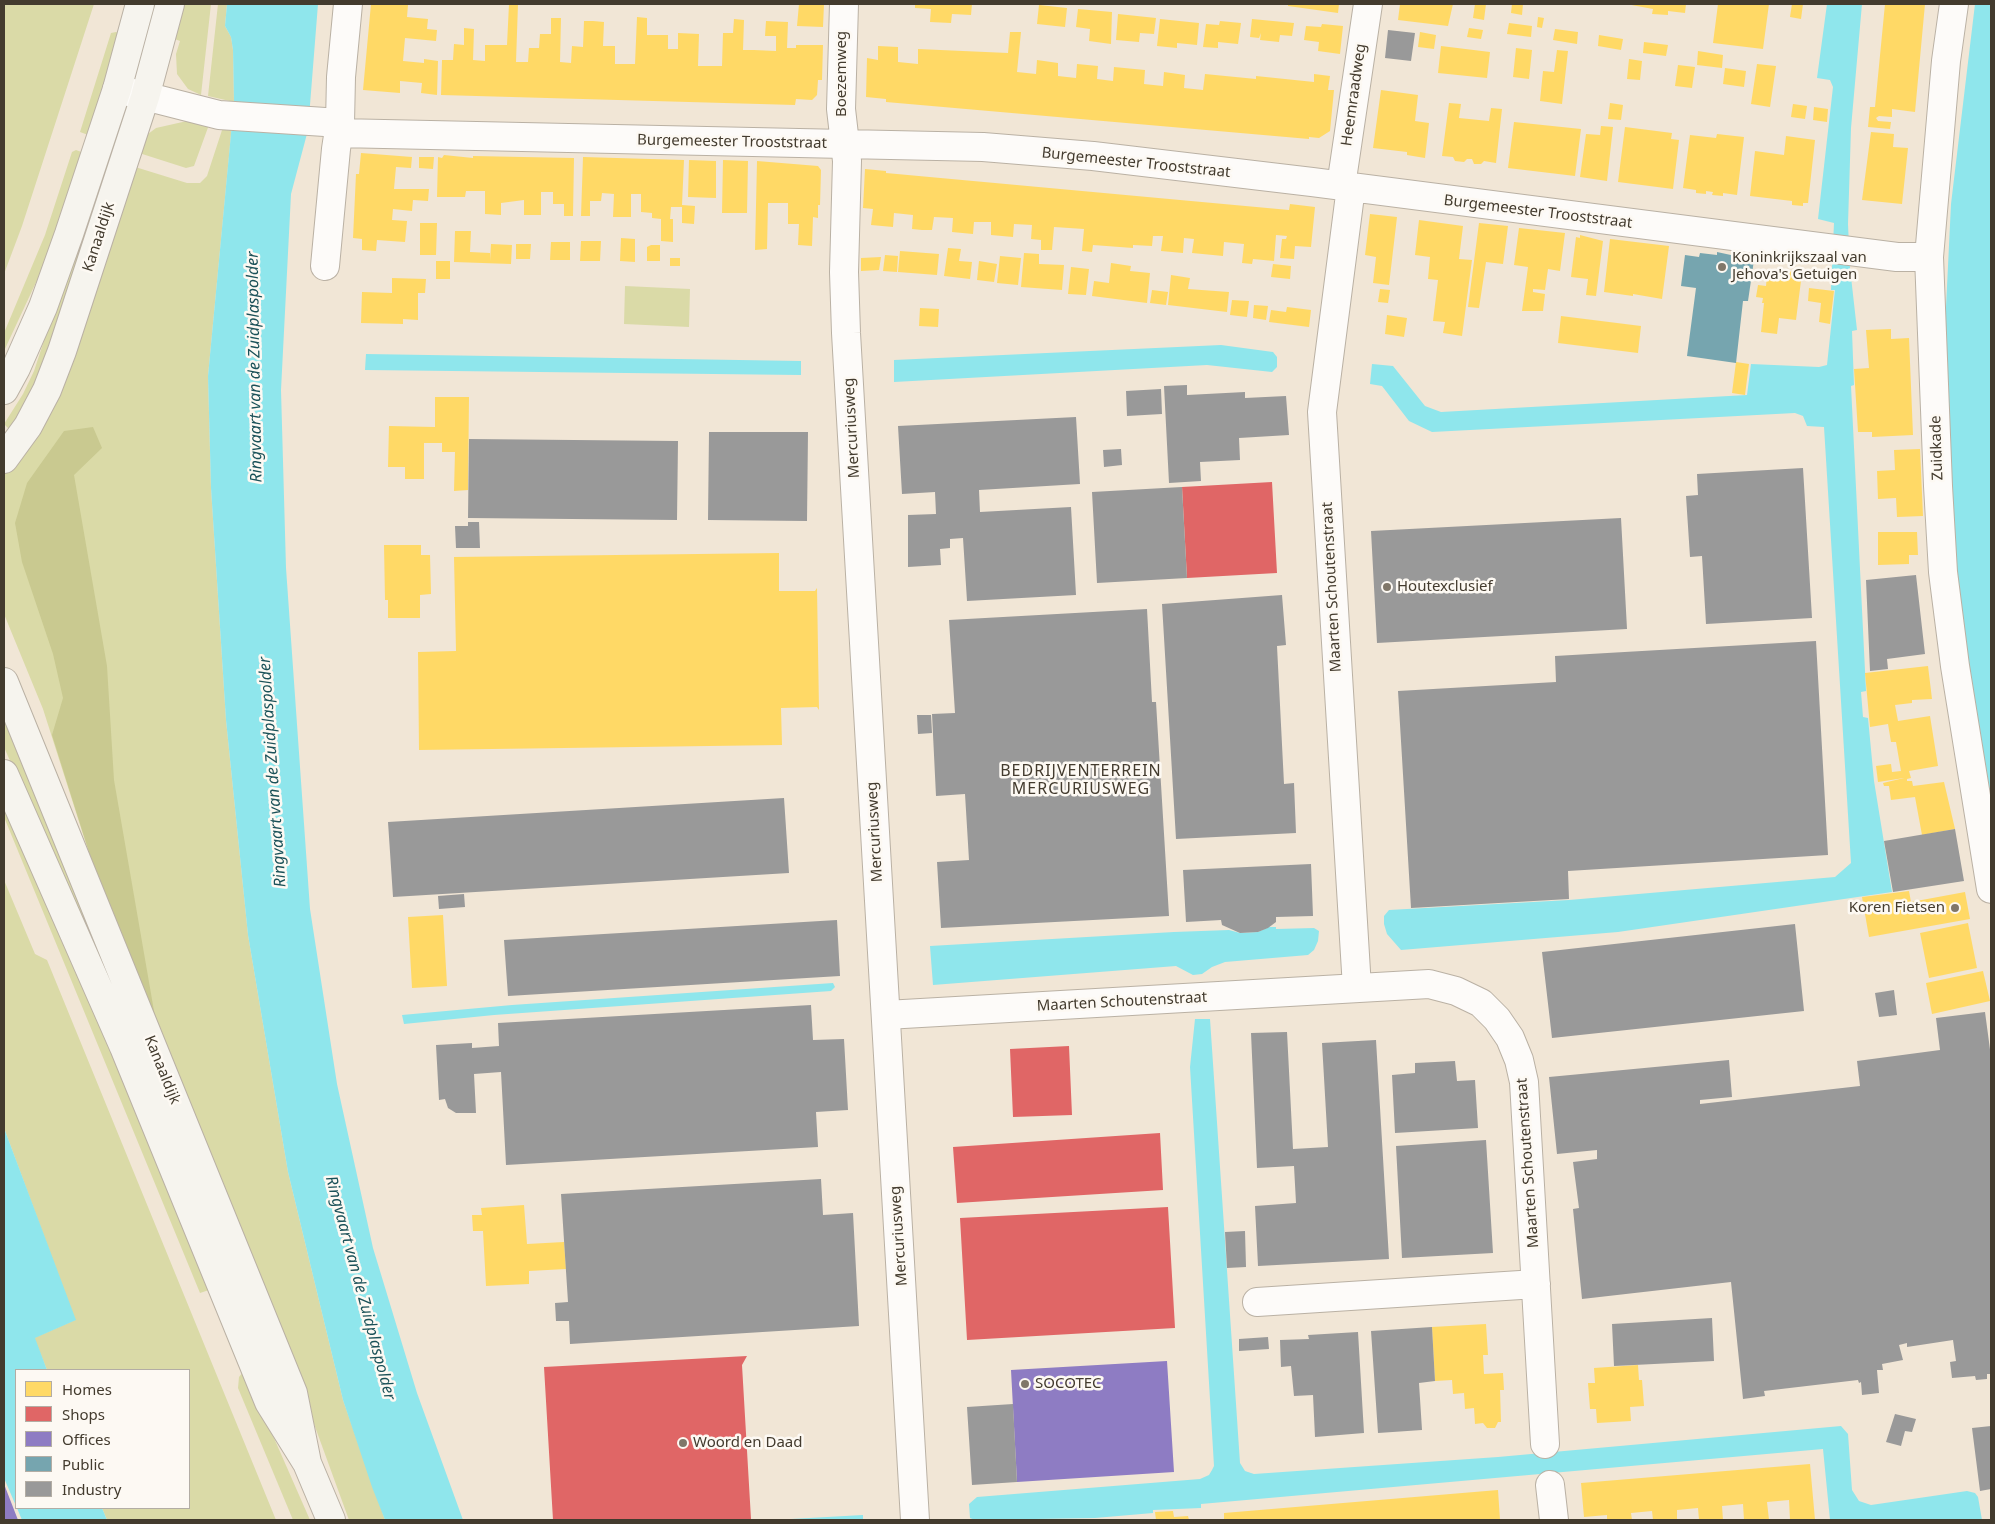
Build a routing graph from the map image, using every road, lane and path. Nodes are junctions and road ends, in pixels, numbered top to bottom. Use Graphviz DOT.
graph roads {
  1 [pos="140,4"];
  2 [pos="170,4"];
  3 [pos="348,4"];
  4 [pos="844,4"];
  5 [pos="1368,4"];
  6 [pos="1954,4"];
  7 [pos="117,89"];
  8 [pos="145,97"];
  9 [pos="339,128"];
  10 [pos="844,144"];
  11 [pos="1346,186"];
  12 [pos="1929,257"];
  13 [pos="325,266"];
  14 [pos="4,390"];
  15 [pos="4,459"];
  16 [pos="4,682"];
  17 [pos="4,774"];
  18 [pos="1991,889"];
  19 [pos="1356,988"];
  20 [pos="886,1016"];
  21 [pos="1536,1284"];
  22 [pos="1257,1302"];
  23 [pos="1545,1444"];
  24 [pos="308,1463"];
  25 [pos="1550,1485"];
  26 [pos="331,1520"];
  27 [pos="916,1520"];
  28 [pos="1554,1520"];
  1 -- 7 [label="main road, Kanaaldijk"];
  2 -- 8 [label="main road, Kanaaldijk"];
  3 -- 9 [label="street"];
  4 -- 10 [label="street, Boezemweg"];
  5 -- 11 [label="street, Heemraadweg"];
  6 -- 12 [label="street, Zuidkade"];
  7 -- 8 [label="street, Burgemeester Trooststraat"];
  7 -- 14 [label="main road, Kanaaldijk"];
  8 -- 9 [label="street, Burgemeester Trooststraat"];
  8 -- 15 [label="main road, Kanaaldijk"];
  9 -- 10 [label="street, Burgemeester Trooststraat"];
  9 -- 13 [label="street"];
  10 -- 11 [label="street, Burgemeester Trooststraat"];
  10 -- 20 [label="street, Mercuriusweg"];
  11 -- 12 [label="street, Burgemeester Trooststraat"];
  11 -- 19 [label="street, Maarten Schoutenstraat"];
  12 -- 18 [label="street, Zuidkade"];
  16 -- 24 [label="main road, Kanaaldijk"];
  17 -- 24 [label="main road, Kanaaldijk"];
  19 -- 20 [label="street, Maarten Schoutenstraat"];
  19 -- 21 [label="street, Maarten Schoutenstraat"];
  20 -- 27 [label="street, Mercuriusweg"];
  21 -- 22 [label="street"];
  21 -- 23 [label="street, Maarten Schoutenstraat"];
  24 -- 26 [label="main road, Kanaaldijk"];
  25 -- 28 [label="street"];
}
